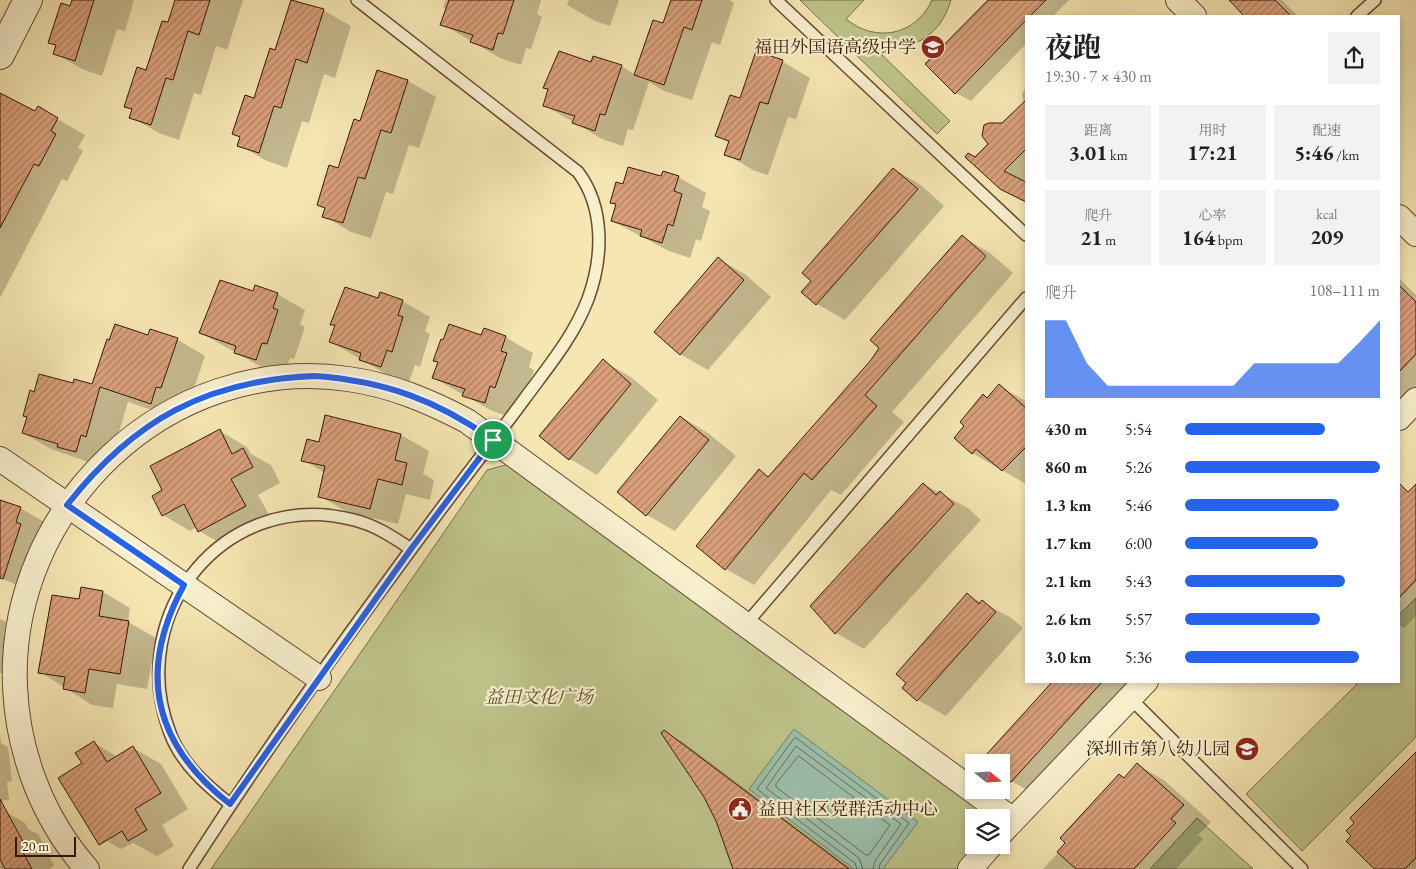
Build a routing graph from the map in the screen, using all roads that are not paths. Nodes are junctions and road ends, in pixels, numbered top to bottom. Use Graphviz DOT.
graph roads {
  1 [pos="28,0"];
  2 [pos="357,0"];
  3 [pos="776,0"];
  4 [pos="1178,0"];
  5 [pos="1375,0"];
  6 [pos="1193,15"];
  7 [pos="1358,15"];
  8 [pos="0,55"];
  9 [pos="1400,218"];
  10 [pos="1025,234"];
  11 [pos="1416,234"];
  12 [pos="1025,299"];
  13 [pos="1416,400"];
  14 [pos="1400,417"];
  15 [pos="493,440"];
  16 [pos="0,459"];
  17 [pos="67,505"];
  18 [pos="411,549"];
  19 [pos="184,585"];
  20 [pos="746,624"];
  21 [pos="320,678"];
  22 [pos="1138,690"];
  23 [pos="230,804"];
  24 [pos="984,809"];
  25 [pos="1010,824"];
  26 [pos="983,854"];
  27 [pos="87,869"];
  28 [pos="189,869"];
  29 [pos="970,869"];
  30 [pos="1302,869"];
  1 -- 8 [label="street"];
  2 -- 15 [label="lane"];
  3 -- 10 [label="lane"];
  4 -- 6 [label="street"];
  5 -- 7 [label="lane"];
  9 -- 11 [label="street"];
  12 -- 20 [label="lane"];
  13 -- 14 [label="street"];
  15 -- 17 [label="street"];
  15 -- 18 [label="lane"];
  15 -- 20 [label="street"];
  16 -- 17 [label="street"];
  17 -- 19 [label="street"];
  17 -- 27 [label="street"];
  18 -- 19 [label="lane"];
  18 -- 21 [label="lane"];
  19 -- 21 [label="street"];
  19 -- 23 [label="lane"];
  20 -- 24 [label="street"];
  21 -- 23 [label="lane"];
  22 -- 25 [label="street"];
  22 -- 30 [label="lane"];
  23 -- 28 [label="lane"];
  26 -- 29 [label="street"];
}
